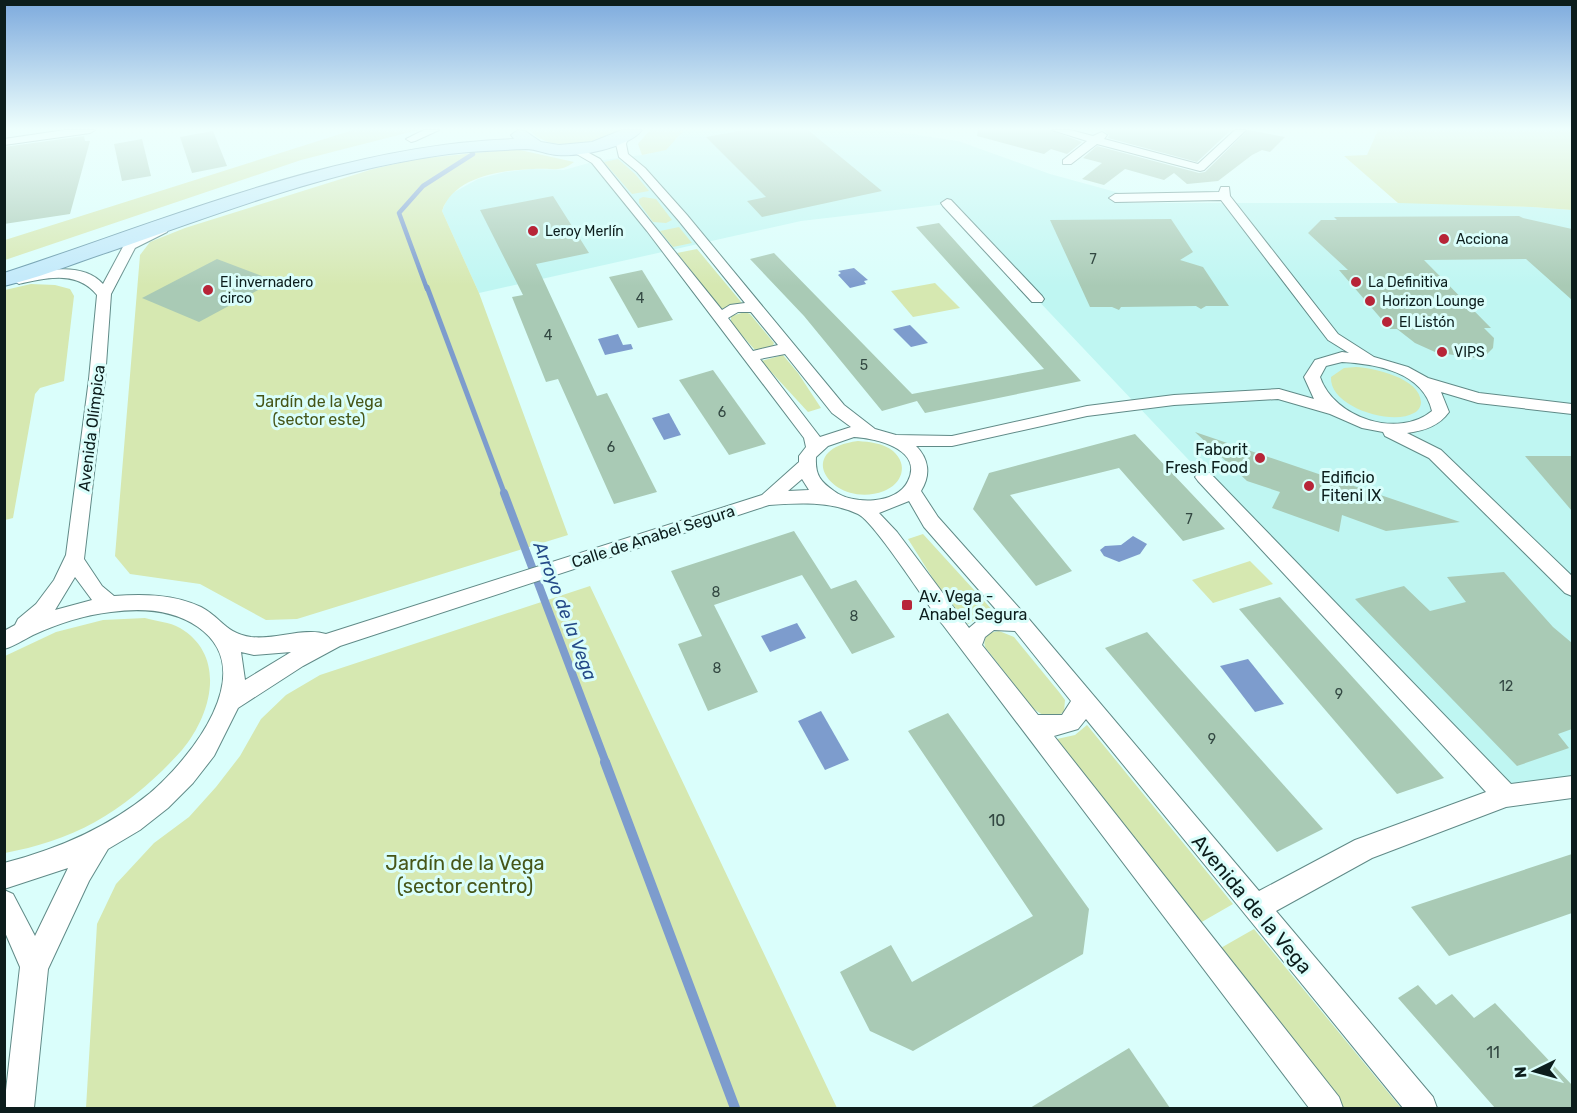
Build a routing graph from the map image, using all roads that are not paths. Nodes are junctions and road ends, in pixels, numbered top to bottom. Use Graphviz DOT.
graph roads {
  1 [pos="262,182"];
  2 [pos="299,182"];
  3 [pos="613,182"];
  4 [pos="650,182"];
  5 [pos="662,194"];
  6 [pos="1115,198"];
  7 [pos="628,200"];
  8 [pos="947,203"];
  9 [pos="195,216"];
  10 [pos="675,223"];
  11 [pos="651,228"];
  12 [pos="4,269"];
  13 [pos="4,281"];
  14 [pos="104,294"];
  15 [pos="1037,299"];
  16 [pos="757,307"];
  17 [pos="718,318"];
  18 [pos="1333,338"];
  19 [pos="788,346"];
  20 [pos="748,356"];
  21 [pos="1327,360"];
  22 [pos="1374,360"];
  23 [pos="1312,377"];
  24 [pos="1421,381"];
  25 [pos="1279,394"];
  26 [pos="1478,398"];
  27 [pos="1572,409"];
  28 [pos="1336,410"];
  29 [pos="1436,417"];
  30 [pos="1377,426"];
  31 [pos="869,432"];
  32 [pos="896,440"];
  33 [pos="952,441"];
  34 [pos="815,448"];
  35 [pos="1436,454"];
  36 [pos="806,465"];
  37 [pos="918,466"];
  38 [pos="1204,477"];
  39 [pos="912,490"];
  40 [pos="827,498"];
  41 [pos="768,499"];
  42 [pos="862,507"];
  43 [pos="75,561"];
  44 [pos="1572,588"];
  45 [pos="110,604"];
  46 [pos="1021,624"];
  47 [pos="7,639"];
  48 [pos="226,640"];
  49 [pos="333,640"];
  50 [pos="971,647"];
  51 [pos="1083,700"];
  52 [pos="230,701"];
  53 [pos="1031,724"];
  54 [pos="1572,787"];
  55 [pos="1506,796"];
  56 [pos="100,840"];
  57 [pos="4,876"];
  58 [pos="4,903"];
  59 [pos="1255,908"];
  60 [pos="34,967"];
  61 [pos="19,1108"];
  62 [pos="1328,1108"];
  63 [pos="1422,1108"];
  1 -- 12 [label="main road"];
  2 -- 9 [label="main road"];
  3 -- 7 [label="street"];
  4 -- 5 [label="street"];
  5 -- 7 [label="street"];
  5 -- 10 [label="street"];
  6 -- 18 [label="street"];
  7 -- 11 [label="street"];
  8 -- 15 [label="street"];
  9 -- 13 [label="main road"];
  9 -- 14 [label="street, Avenida Olímpica"];
  10 -- 11 [label="street"];
  10 -- 16 [label="street"];
  11 -- 17 [label="street"];
  13 -- 14 [label="street"];
  14 -- 43 [label="street, Avenida Olímpica"];
  16 -- 17 [label="street"];
  16 -- 19 [label="street"];
  17 -- 20 [label="street"];
  18 -- 21 [label="street"];
  18 -- 22 [label="street"];
  19 -- 20 [label="street"];
  19 -- 31 [label="street"];
  20 -- 34 [label="street"];
  21 -- 22 [label="street"];
  21 -- 23 [label="street"];
  22 -- 24 [label="street"];
  23 -- 25 [label="street"];
  23 -- 28 [label="street"];
  24 -- 26 [label="street"];
  24 -- 29 [label="street"];
  25 -- 28 [label="street"];
  25 -- 33 [label="street"];
  26 -- 27 [label="street"];
  26 -- 29 [label="street"];
  28 -- 30 [label="street"];
  29 -- 30 [label="street"];
  29 -- 35 [label="street"];
  30 -- 35 [label="street"];
  31 -- 32 [label="street"];
  31 -- 34 [label="street"];
  32 -- 33 [label="street"];
  32 -- 37 [label="street"];
  33 -- 37 [label="street"];
  34 -- 36 [label="street"];
  35 -- 44 [label="street"];
  36 -- 40 [label="street"];
  36 -- 41 [label="street, Calle de Anabel Segura"];
  37 -- 39 [label="street"];
  38 -- 55 [label="street"];
  39 -- 42 [label="street"];
  39 -- 46 [label="street, Avenida de la Vega"];
  40 -- 41 [label="street, Calle de Anabel Segura"];
  40 -- 42 [label="street"];
  41 -- 49 [label="street, Calle de Anabel Segura"];
  42 -- 50 [label="street"];
  43 -- 45 [label="street"];
  43 -- 47 [label="street, Avenida Olímpica"];
  45 -- 47 [label="street"];
  45 -- 48 [label="street"];
  46 -- 50 [label="street"];
  46 -- 51 [label="street, Avenida de la Vega"];
  48 -- 49 [label="street, Calle de Anabel Segura"];
  48 -- 52 [label="street"];
  49 -- 52 [label="street, Calle de Anabel Segura"];
  50 -- 53 [label="street"];
  51 -- 53 [label="street"];
  51 -- 59 [label="street, Avenida de la Vega"];
  52 -- 56 [label="street"];
  53 -- 62 [label="street"];
  54 -- 55 [label="street"];
  55 -- 59 [label="street"];
  56 -- 57 [label="street"];
  56 -- 60 [label="street"];
  58 -- 60 [label="street"];
  59 -- 63 [label="street, Avenida de la Vega"];
  60 -- 61 [label="street"];
}
